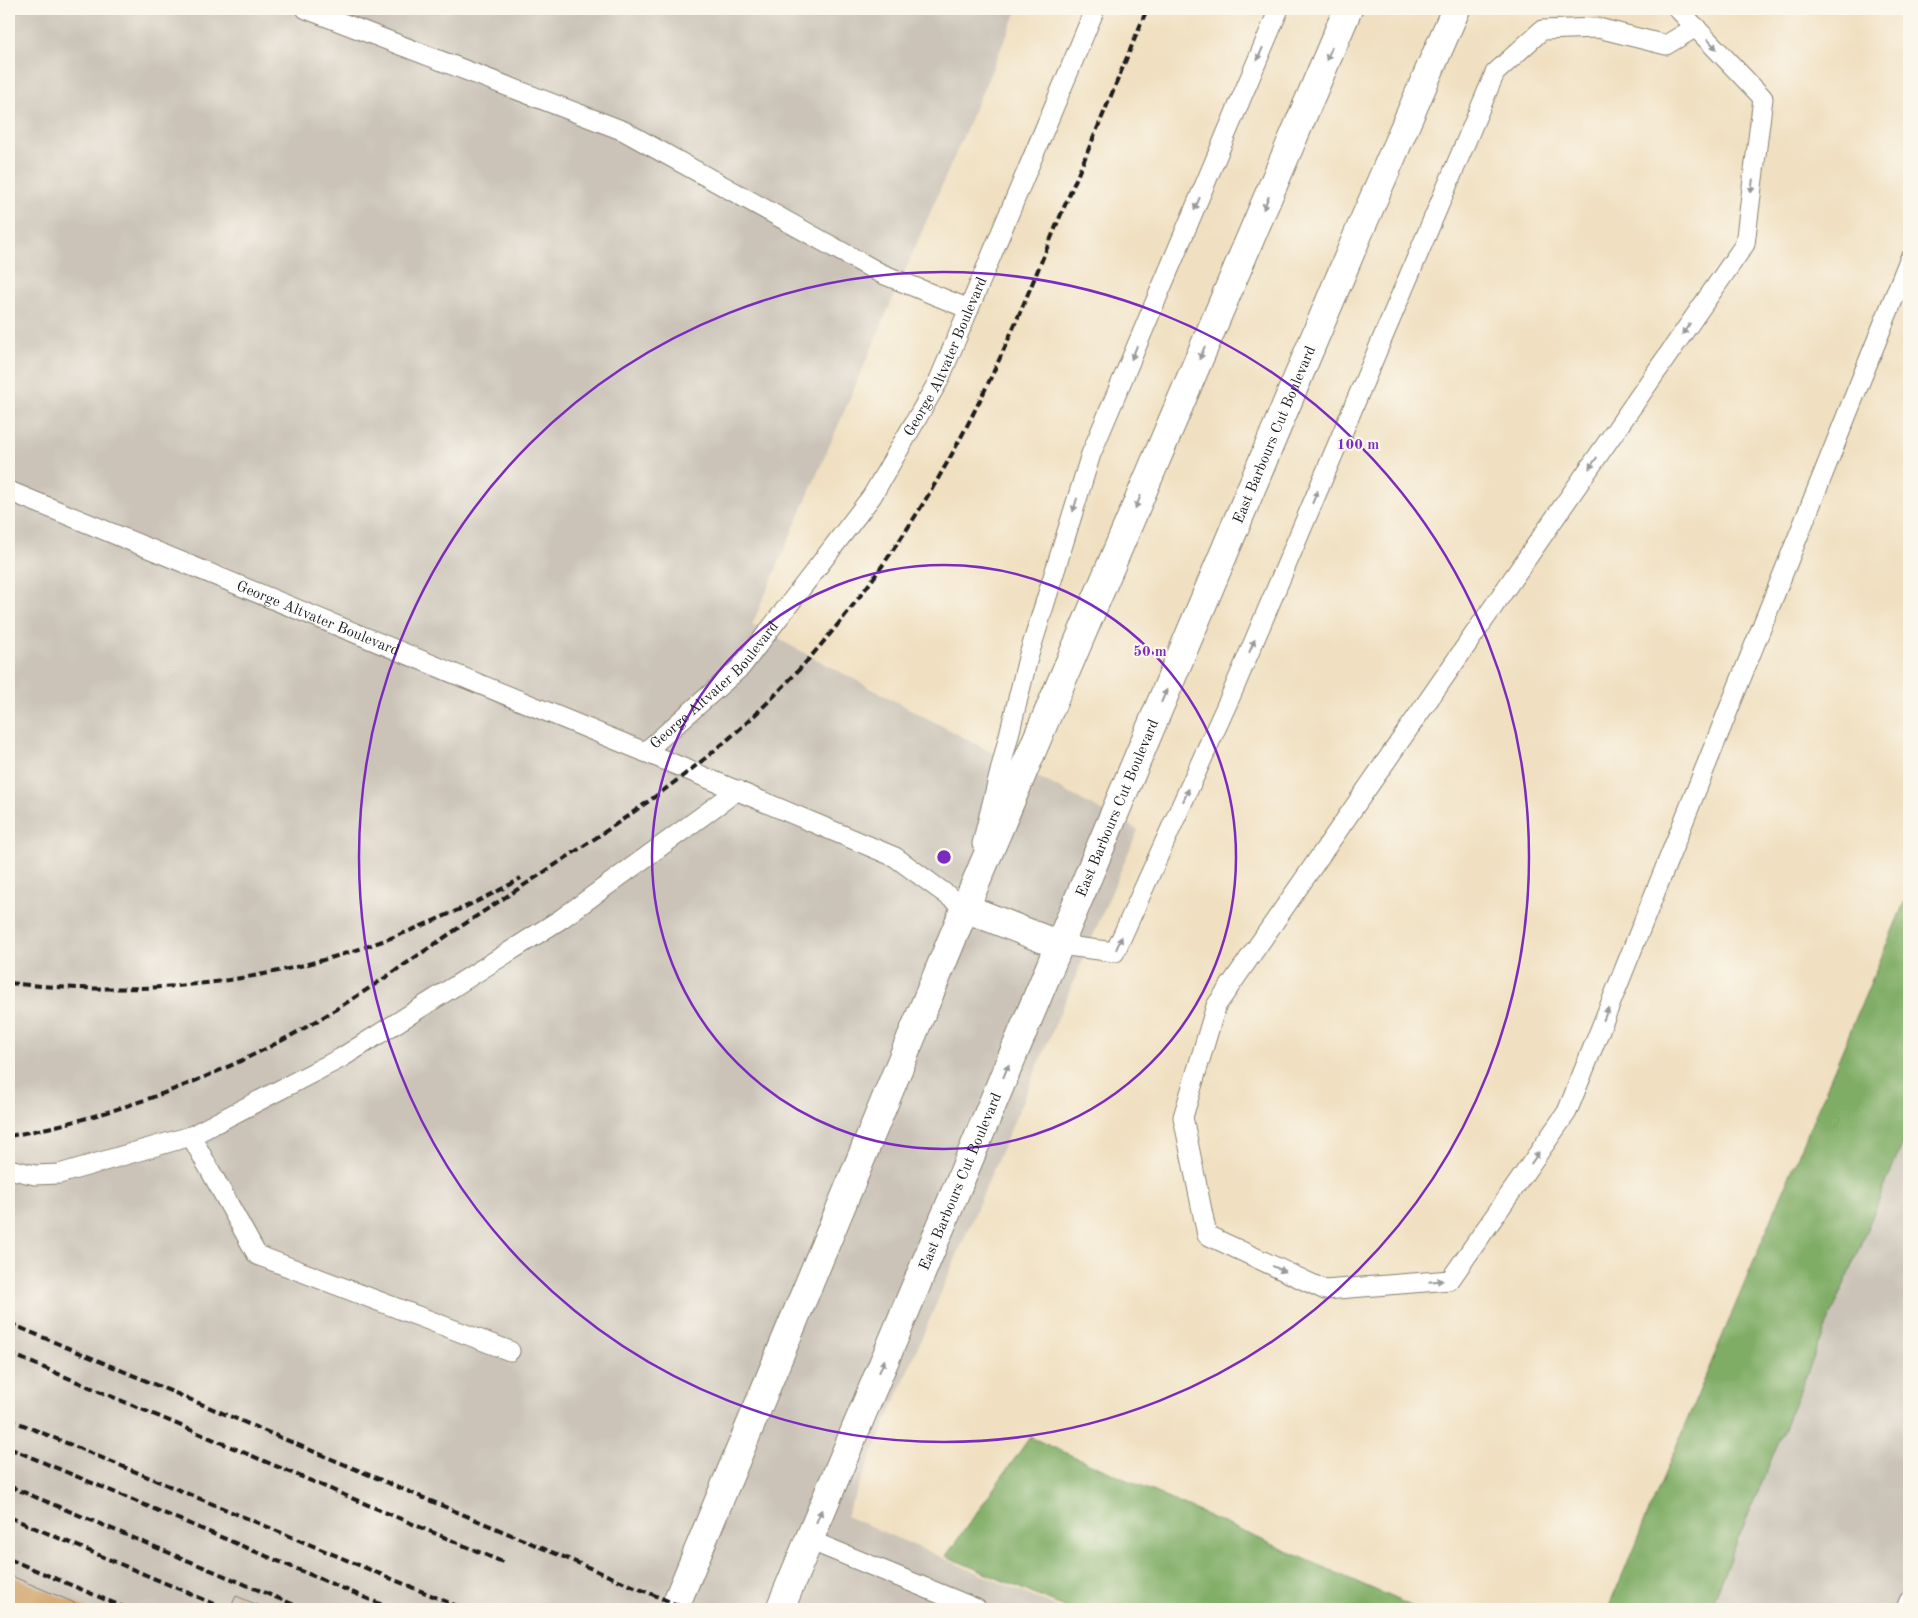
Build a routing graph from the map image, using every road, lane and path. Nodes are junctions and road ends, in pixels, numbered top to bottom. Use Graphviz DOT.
graph roads {
  1 [pos="306,9"];
  2 [pos="1278,9"];
  3 [pos="1348,9"];
  4 [pos="1456,9"];
  5 [pos="1678,9"];
  6 [pos="1092,10"];
  7 [pos="1696,27"];
  8 [pos="1909,260"];
  9 [pos="969,308"];
  10 [pos="9,490"];
  11 [pos="645,752"];
  12 [pos="738,790"];
  13 [pos="965,908"];
  14 [pos="1059,945"];
  15 [pos="191,1136"];
  16 [pos="9,1169"];
  17 [pos="510,1351"];
  18 [pos="809,1540"];
  19 [pos="1909,1601"];
  20 [pos="674,1609"];
  21 [pos="780,1609"];
  22 [pos="976,1609"];
  23 [pos="1906,1609"];
  1 -- 9 [label="lane"];
  2 -- 13 [label="lane, one-way"];
  3 -- 13 [label="street, one-way"];
  14 -- 4 [label="street, East Barbours Cut Boulevard, one-way"];
  5 -- 7 [label="lane"];
  6 -- 9 [label="lane, George Altvater Boulevard"];
  7 -- 8 [label="lane, one-way"];
  14 -- 7 [label="lane, one-way"];
  9 -- 11 [label="lane, George Altvater Boulevard"];
  10 -- 11 [label="lane, George Altvater Boulevard"];
  11 -- 12 [label="lane"];
  12 -- 13 [label="lane"];
  12 -- 15 [label="lane"];
  13 -- 14 [label="street"];
  13 -- 20 [label="street"];
  18 -- 14 [label="street, East Barbours Cut Boulevard, one-way"];
  15 -- 16 [label="lane"];
  15 -- 17 [label="lane"];
  18 -- 21 [label="street, East Barbours Cut Boulevard"];
  18 -- 22 [label="lane"];
  19 -- 23 [label="lane"];
}
